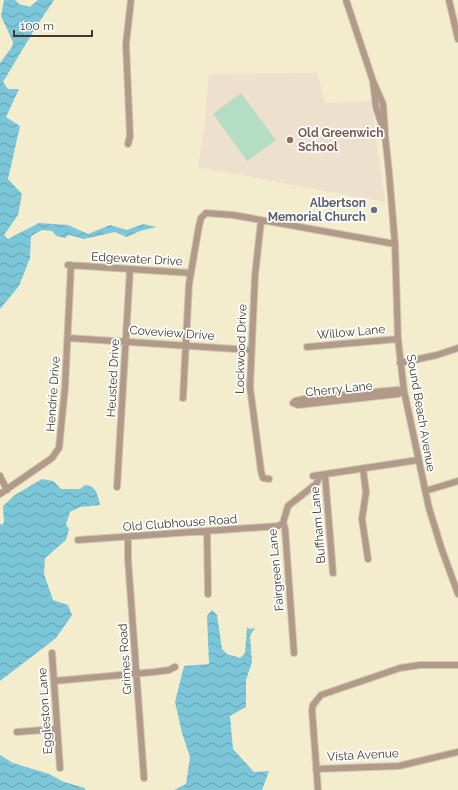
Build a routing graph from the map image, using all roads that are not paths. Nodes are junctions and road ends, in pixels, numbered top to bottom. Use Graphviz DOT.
graph roads {
  1 [pos="131,0"];
  2 [pos="346,0"];
  3 [pos="449,0"];
  4 [pos="458,39"];
  5 [pos="378,101"];
  6 [pos="384,108"];
  7 [pos="378,112"];
  8 [pos="385,135"];
  9 [pos="128,144"];
  10 [pos="261,221"];
  11 [pos="395,244"];
  12 [pos="69,265"];
  13 [pos="130,269"];
  14 [pos="190,273"];
  15 [pos="68,338"];
  16 [pos="398,339"];
  17 [pos="126,341"];
  18 [pos="185,344"];
  19 [pos="307,347"];
  20 [pos="458,348"];
  21 [pos="251,350"];
  22 [pos="400,363"];
  23 [pos="404,391"];
  24 [pos="182,398"];
  25 [pos="418,460"];
  26 [pos="363,469"];
  27 [pos="0,476"];
  28 [pos="313,476"];
  29 [pos="322,476"];
  30 [pos="266,478"];
  31 [pos="458,481"];
  32 [pos="117,488"];
  33 [pos="7,490"];
  34 [pos="425,491"];
  35 [pos="0,494"];
  36 [pos="283,523"];
  37 [pos="207,532"];
  38 [pos="128,538"];
  39 [pos="78,540"];
  40 [pos="368,559"];
  41 [pos="333,573"];
  42 [pos="208,594"];
  43 [pos="458,594"];
  44 [pos="52,653"];
  45 [pos="294,653"];
  46 [pos="458,665"];
  47 [pos="175,667"];
  48 [pos="137,674"];
  49 [pos="54,682"];
  50 [pos="57,729"];
  51 [pos="17,732"];
  52 [pos="458,752"];
  53 [pos="60,768"];
  54 [pos="316,769"];
  55 [pos="144,778"];
  56 [pos="318,790"];
  1 -- 9 [label="street"];
  2 -- 5 [label="street, Sound Beach Avenue"];
  3 -- 4 [label="street"];
  5 -- 6 [label="street, Sound Beach Avenue"];
  5 -- 7 [label="street, Sound Beach Avenue"];
  6 -- 7 [label="street"];
  6 -- 8 [label="street, Sound Beach Avenue"];
  7 -- 8 [label="street, Sound Beach Avenue"];
  8 -- 11 [label="street, Sound Beach Avenue"];
  10 -- 11 [label="street, Edgewater Drive"];
  10 -- 14 [label="street, Edgewater Drive"];
  10 -- 21 [label="street, Lockwood Drive"];
  11 -- 16 [label="street, Sound Beach Avenue"];
  12 -- 13 [label="street, Edgewater Drive"];
  12 -- 15 [label="street, Hendrie Drive"];
  13 -- 14 [label="street, Edgewater Drive"];
  13 -- 17 [label="street, Heusted Drive"];
  14 -- 18 [label="street"];
  15 -- 17 [label="street, Coveview Drive"];
  15 -- 33 [label="street, Hendrie Drive"];
  16 -- 19 [label="street, Willow Lane"];
  16 -- 22 [label="street, Sound Beach Avenue"];
  17 -- 18 [label="street, Coveview Drive"];
  17 -- 32 [label="street, Heusted Drive"];
  18 -- 21 [label="street, Coveview Drive"];
  18 -- 24 [label="street"];
  20 -- 22 [label="street"];
  21 -- 30 [label="street, Lockwood Drive"];
  22 -- 23 [label="street, Sound Beach Avenue"];
  23 -- 23 [label="street, Cherry Lane"];
  23 -- 25 [label="street, Sound Beach Avenue"];
  25 -- 26 [label="street"];
  25 -- 34 [label="street, Sound Beach Avenue"];
  26 -- 29 [label="street"];
  26 -- 40 [label="street"];
  27 -- 33 [label="street"];
  28 -- 29 [label="street"];
  29 -- 36 [label="street, Fairgreen Lane"];
  29 -- 41 [label="street, Buffham Lane"];
  31 -- 34 [label="street"];
  33 -- 35 [label="street, Hendrie Drive"];
  34 -- 43 [label="street, Sound Beach Avenue"];
  36 -- 37 [label="street, Old Clubhouse Road"];
  36 -- 45 [label="street, Fairgreen Lane"];
  37 -- 38 [label="street, Old Clubhouse Road"];
  37 -- 42 [label="street"];
  38 -- 39 [label="street, Old Clubhouse Road"];
  38 -- 48 [label="street, Grimes Road"];
  44 -- 49 [label="street, Eggleston Lane"];
  46 -- 54 [label="street"];
  47 -- 48 [label="street"];
  48 -- 49 [label="street"];
  48 -- 55 [label="street, Grimes Road"];
  49 -- 50 [label="street, Eggleston Lane"];
  50 -- 51 [label="street"];
  50 -- 53 [label="street, Eggleston Lane"];
  52 -- 54 [label="street, Vista Avenue"];
  54 -- 56 [label="street"];
}
